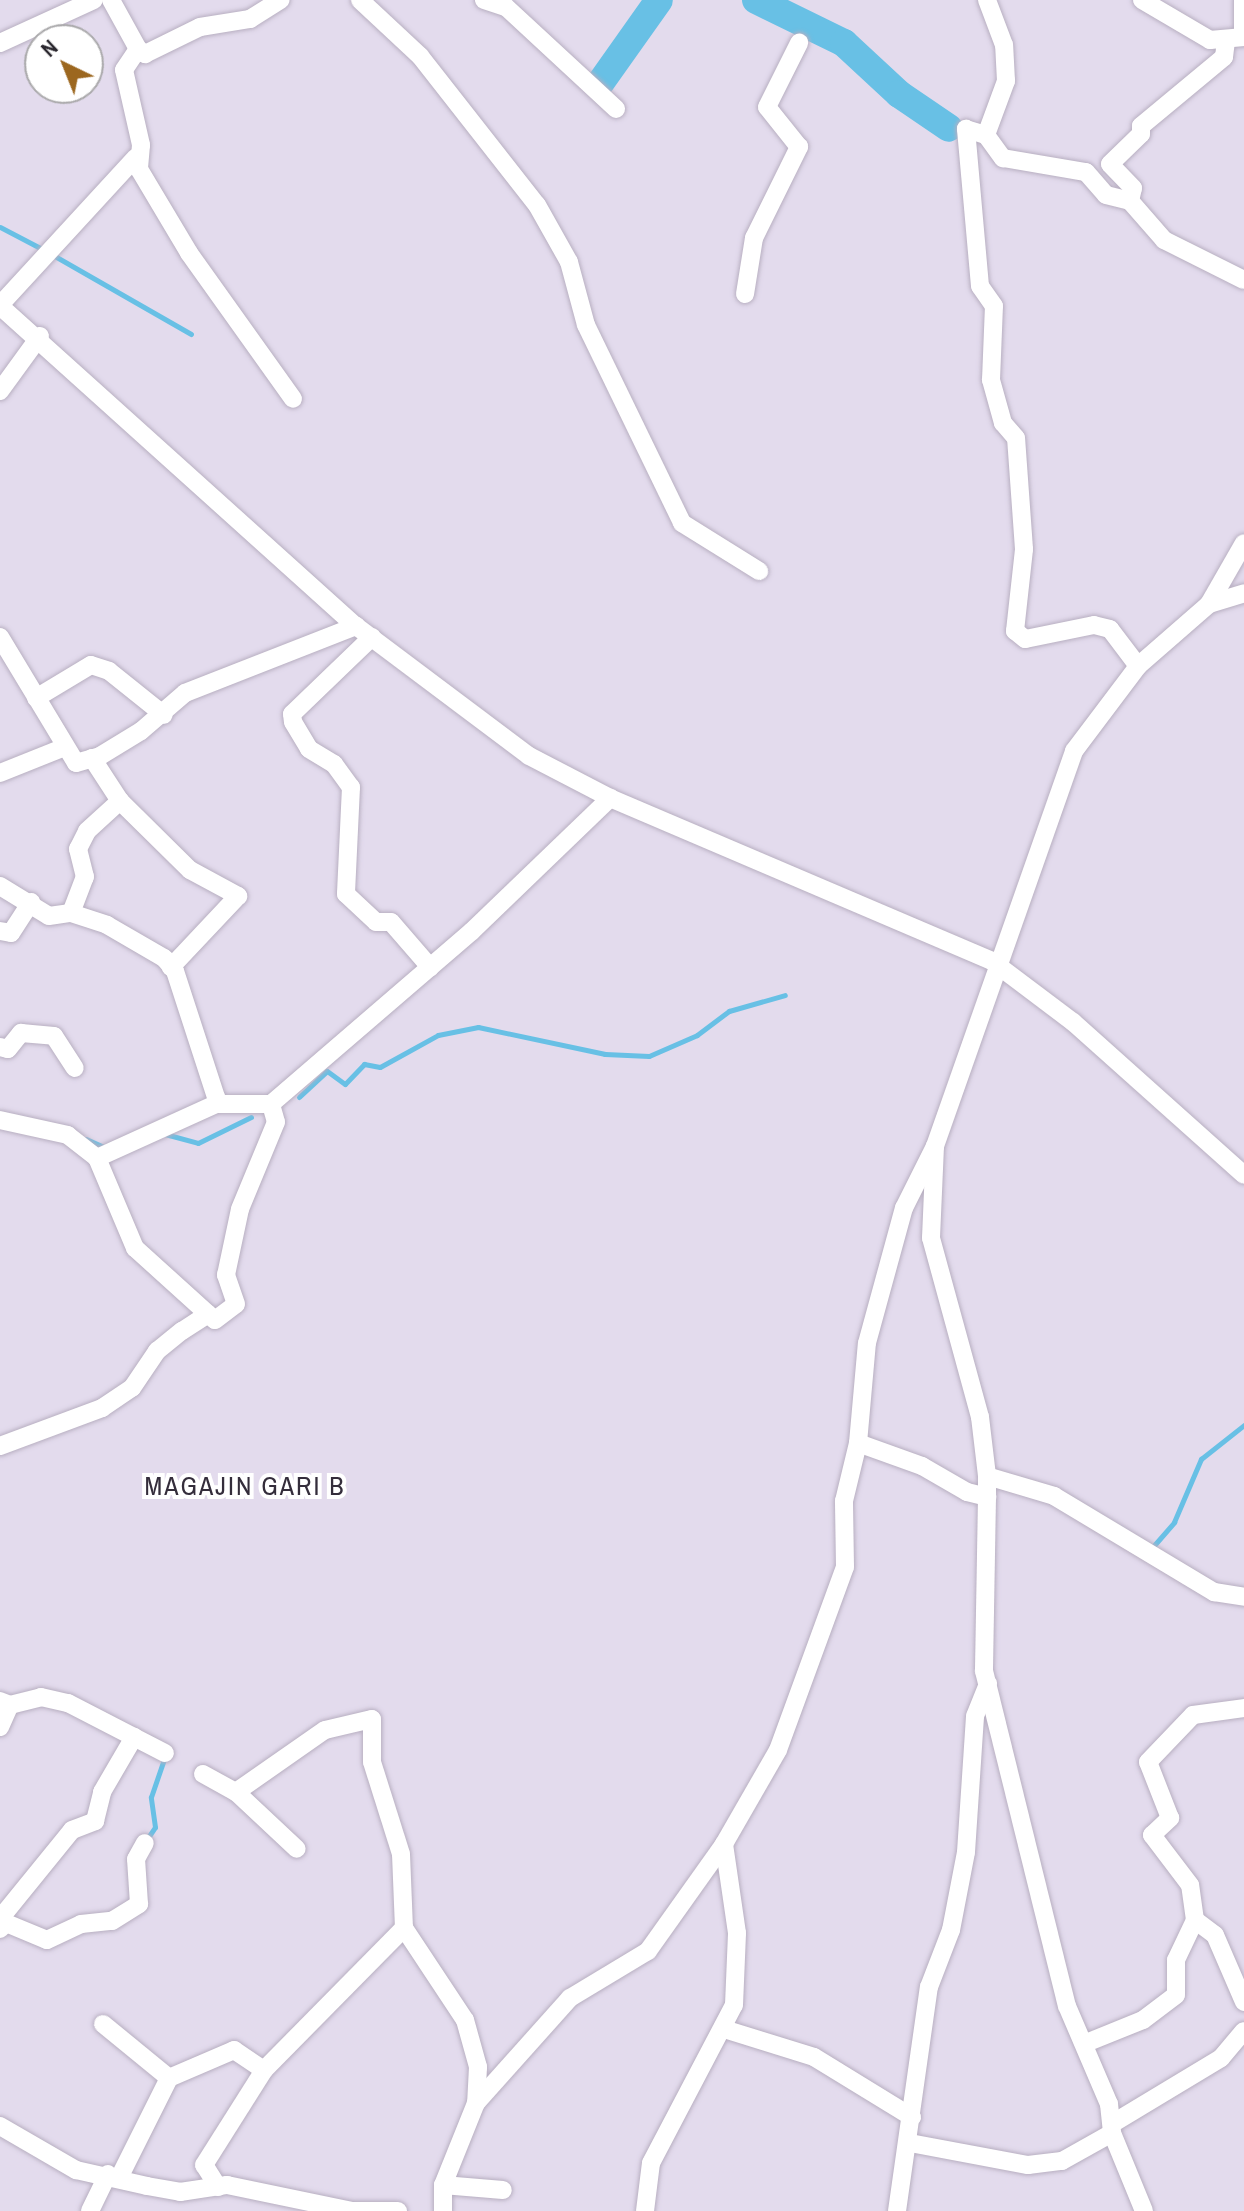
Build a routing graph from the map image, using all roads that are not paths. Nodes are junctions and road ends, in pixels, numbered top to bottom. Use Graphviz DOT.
graph roads {
  1 [pos="94,0"];
  2 [pos="111,0"];
  3 [pos="280,0"];
  4 [pos="360,0"];
  5 [pos="484,0"];
  6 [pos="987,0"];
  7 [pos="1142,0"];
  8 [pos="1243,0"];
  9 [pos="1238,38"];
  10 [pos="0,43"];
  11 [pos="799,43"];
  12 [pos="138,49"];
  13 [pos="616,109"];
  14 [pos="986,135"];
  15 [pos="135,158"];
  16 [pos="1130,201"];
  17 [pos="1244,280"];
  18 [pos="745,294"];
  19 [pos="0,305"];
  20 [pos="40,336"];
  21 [pos="0,391"];
  22 [pos="293,399"];
  23 [pos="1244,543"];
  24 [pos="759,571"];
  25 [pos="1244,593"];
  26 [pos="1209,604"];
  27 [pos="364,631"];
  28 [pos="0,637"];
  29 [pos="1138,666"];
  30 [pos="36,698"];
  31 [pos="164,715"];
  32 [pos="65,747"];
  33 [pos="92,758"];
  34 [pos="0,773"];
  35 [pos="610,798"];
  36 [pos="120,801"];
  37 [pos="0,886"];
  38 [pos="31,902"];
  39 [pos="71,913"];
  40 [pos="0,931"];
  41 [pos="999,965"];
  42 [pos="171,967"];
  43 [pos="430,967"];
  44 [pos="0,1047"];
  45 [pos="75,1068"];
  46 [pos="216,1104"];
  47 [pos="271,1104"];
  48 [pos="0,1120"];
  49 [pos="935,1146"];
  50 [pos="97,1158"];
  51 [pos="1244,1175"];
  52 [pos="208,1314"];
  53 [pos="858,1443"];
  54 [pos="0,1446"];
  55 [pos="987,1476"];
  56 [pos="987,1497"];
  57 [pos="1244,1597"];
  58 [pos="988,1684"];
  59 [pos="5,1703"];
  60 [pos="1244,1708"];
  61 [pos="0,1727"];
  62 [pos="134,1737"];
  63 [pos="165,1753"];
  64 [pos="203,1774"];
  65 [pos="236,1792"];
  66 [pos="145,1843"];
  67 [pos="724,1844"];
  68 [pos="297,1849"];
  69 [pos="2,1919"];
  70 [pos="1195,1920"];
  71 [pos="404,1928"];
  72 [pos="1244,2002"];
  73 [pos="103,2024"];
  74 [pos="724,2029"];
  75 [pos="1244,2031"];
  76 [pos="1086,2043"];
  77 [pos="264,2070"];
  78 [pos="169,2078"];
  79 [pos="476,2103"];
  80 [pos="912,2117"];
  81 [pos="0,2126"];
  82 [pos="1114,2128"];
  83 [pos="910,2143"];
  84 [pos="114,2175"];
  85 [pos="443,2185"];
  86 [pos="218,2187"];
  87 [pos="503,2190"];
  88 [pos="90,2211"];
  89 [pos="352,2211"];
  90 [pos="398,2211"];
  91 [pos="443,2211"];
  92 [pos="645,2211"];
  93 [pos="897,2211"];
  94 [pos="1144,2211"];
  1 -- 10 [label="street"];
  2 -- 12 [label="street"];
  3 -- 12 [label="street"];
  4 -- 24 [label="street"];
  5 -- 13 [label="street"];
  6 -- 14 [label="street"];
  7 -- 9 [label="street"];
  8 -- 9 [label="street"];
  9 -- 16 [label="street"];
  11 -- 18 [label="street"];
  12 -- 15 [label="street"];
  14 -- 16 [label="street"];
  14 -- 29 [label="street"];
  15 -- 19 [label="street"];
  15 -- 22 [label="street"];
  16 -- 17 [label="street"];
  19 -- 20 [label="street"];
  20 -- 21 [label="street"];
  20 -- 27 [label="street"];
  23 -- 26 [label="street"];
  25 -- 26 [label="street"];
  26 -- 29 [label="street"];
  27 -- 31 [label="street"];
  27 -- 35 [label="street"];
  27 -- 43 [label="street"];
  28 -- 30 [label="street"];
  29 -- 41 [label="street"];
  30 -- 31 [label="street"];
  30 -- 32 [label="street"];
  31 -- 33 [label="street"];
  32 -- 33 [label="street"];
  32 -- 34 [label="street"];
  33 -- 36 [label="street"];
  35 -- 41 [label="street"];
  35 -- 43 [label="street"];
  36 -- 39 [label="street"];
  36 -- 42 [label="street"];
  37 -- 38 [label="street"];
  38 -- 39 [label="street"];
  38 -- 40 [label="street"];
  39 -- 42 [label="street"];
  41 -- 49 [label="street"];
  41 -- 51 [label="street"];
  42 -- 46 [label="street"];
  43 -- 47 [label="street"];
  44 -- 45 [label="street"];
  46 -- 47 [label="street"];
  46 -- 50 [label="street"];
  47 -- 52 [label="street"];
  48 -- 50 [label="street"];
  49 -- 53 [label="street"];
  49 -- 55 [label="street"];
  50 -- 52 [label="street"];
  52 -- 54 [label="street"];
  53 -- 56 [label="street"];
  53 -- 67 [label="street"];
  55 -- 56 [label="street"];
  55 -- 57 [label="street"];
  56 -- 58 [label="street"];
  58 -- 76 [label="street"];
  58 -- 80 [label="street"];
  59 -- 61 [label="street"];
  59 -- 62 [label="street"];
  60 -- 70 [label="street"];
  62 -- 63 [label="street"];
  62 -- 69 [label="street"];
  64 -- 65 [label="street"];
  65 -- 68 [label="street"];
  65 -- 71 [label="street"];
  66 -- 69 [label="street"];
  67 -- 74 [label="street"];
  67 -- 79 [label="street"];
  70 -- 72 [label="street"];
  70 -- 76 [label="street"];
  71 -- 77 [label="street"];
  71 -- 79 [label="street"];
  73 -- 78 [label="street"];
  74 -- 80 [label="street"];
  74 -- 92 [label="street"];
  75 -- 82 [label="street"];
  76 -- 82 [label="street"];
  77 -- 78 [label="street"];
  77 -- 86 [label="street"];
  78 -- 84 [label="street"];
  79 -- 85 [label="street"];
  80 -- 83 [label="street"];
  81 -- 84 [label="street"];
  82 -- 83 [label="street"];
  82 -- 94 [label="street"];
  83 -- 93 [label="street"];
  84 -- 86 [label="street"];
  84 -- 88 [label="street"];
  85 -- 87 [label="street"];
  85 -- 91 [label="street"];
  86 -- 89 [label="street"];
  89 -- 90 [label="street"];
}
